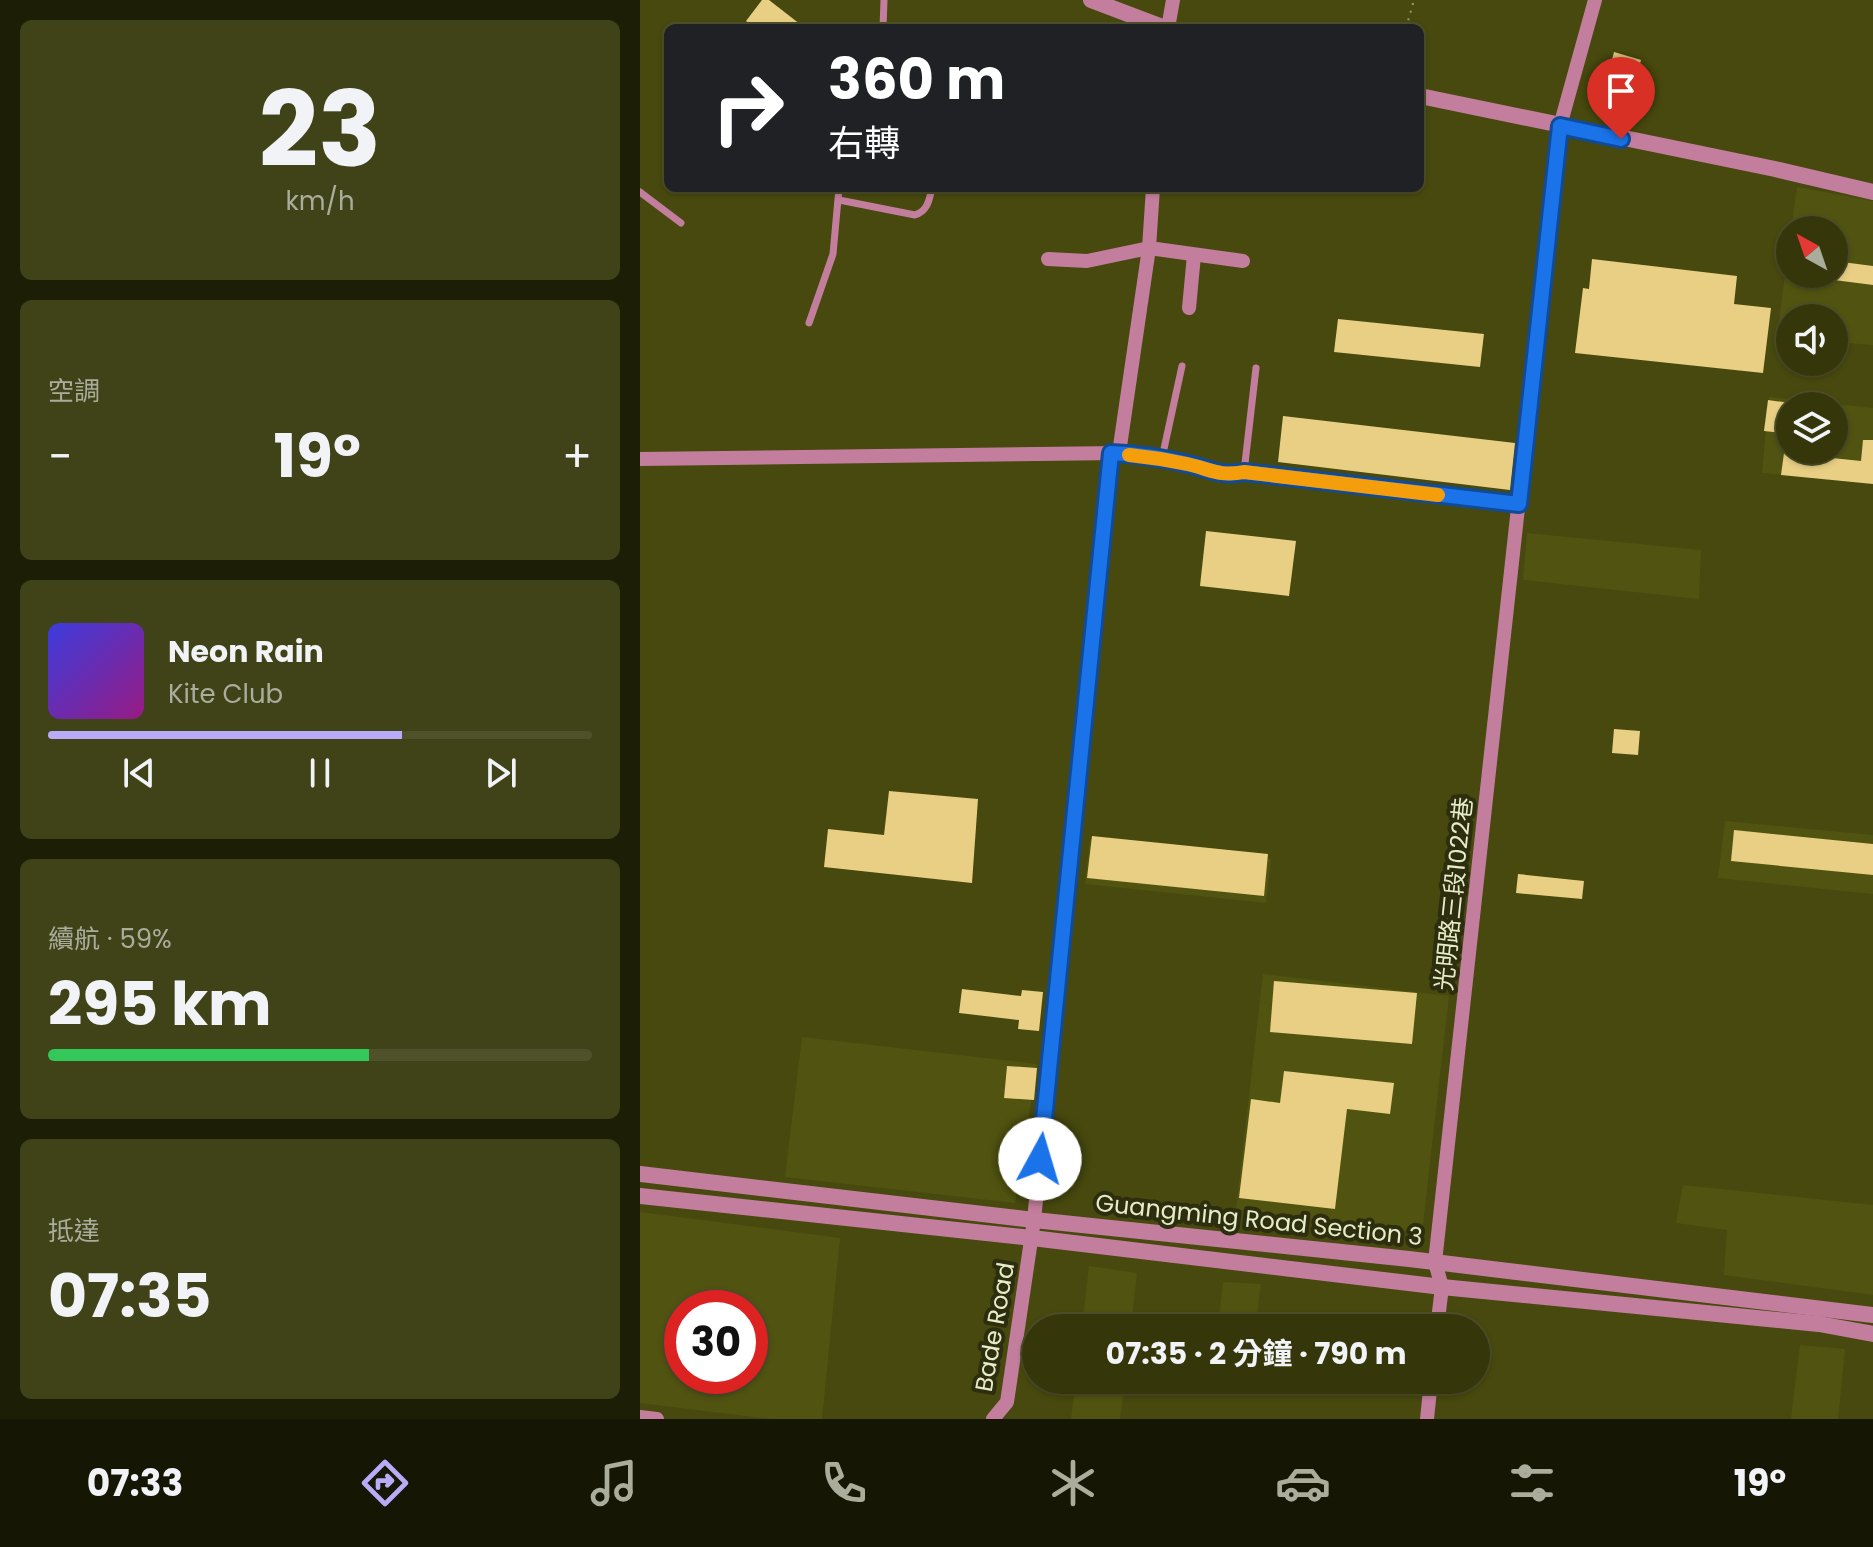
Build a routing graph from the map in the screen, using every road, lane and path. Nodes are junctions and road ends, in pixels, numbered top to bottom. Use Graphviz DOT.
graph roads {
  1 [pos="884,0"];
  2 [pos="1091,0"];
  3 [pos="1173,0"];
  4 [pos="1414,0"];
  5 [pos="1595,0"];
  6 [pos="883,24"];
  7 [pos="1155,24"];
  8 [pos="1167,24"];
  9 [pos="1407,24"];
  10 [pos="1424,97"];
  11 [pos="1560,126"];
  12 [pos="640,192"];
  13 [pos="839,192"];
  14 [pos="931,192"];
  15 [pos="1153,192"];
  16 [pos="1873,192"];
  17 [pos="839,200"];
  18 [pos="681,223"];
  19 [pos="1149,248"];
  20 [pos="1194,255"];
  21 [pos="1048,259"];
  22 [pos="1243,261"];
  23 [pos="1189,308"];
  24 [pos="809,323"];
  25 [pos="1182,366"];
  26 [pos="1256,368"];
  27 [pos="1115,453"];
  28 [pos="1162,458"];
  29 [pos="640,459"];
  30 [pos="1244,472"];
  31 [pos="1519,504"];
  32 [pos="640,1174"];
  33 [pos="640,1196"];
  34 [pos="1034,1220"];
  35 [pos="1032,1238"];
  36 [pos="1435,1262"];
  37 [pos="1442,1287"];
  38 [pos="1439,1314"];
  39 [pos="1873,1315"];
  40 [pos="1873,1334"];
  41 [pos="1430,1394"];
  42 [pos="640,1417"];
  43 [pos="657,1419"];
  44 [pos="993,1419"];
  45 [pos="1427,1419"];
  1 -- 6 [label="lane"];
  2 -- 7 [label="street"];
  3 -- 8 [label="street"];
  4 -- 9 [label="path"];
  5 -- 11 [label="street, 光明路三段1022巷"];
  10 -- 11 [label="street"];
  11 -- 16 [label="street"];
  11 -- 31 [label="street, 光明路三段1022巷"];
  12 -- 18 [label="lane"];
  13 -- 17 [label="lane"];
  14 -- 17 [label="lane"];
  15 -- 19 [label="street, Bade Road"];
  17 -- 24 [label="lane"];
  19 -- 20 [label="street"];
  19 -- 21 [label="street"];
  19 -- 27 [label="street, Bade Road"];
  20 -- 22 [label="street"];
  20 -- 23 [label="street"];
  25 -- 28 [label="lane"];
  26 -- 30 [label="lane"];
  27 -- 28 [label="street"];
  27 -- 29 [label="street"];
  27 -- 34 [label="street, Bade Road"];
  28 -- 30 [label="street"];
  30 -- 31 [label="street"];
  31 -- 36 [label="street, 光明路三段1022巷"];
  32 -- 34 [label="street, Guangming Road Section 3"];
  33 -- 35 [label="street, Guangming Road Section 3"];
  34 -- 35 [label="street, Bade Road"];
  34 -- 36 [label="street, Guangming Road Section 3"];
  35 -- 37 [label="street, Guangming Road Section 3"];
  35 -- 44 [label="street, Bade Road"];
  36 -- 37 [label="street, 光明路三段1022巷"];
  36 -- 39 [label="street, Guangming Road Section 3"];
  37 -- 38 [label="street"];
  37 -- 40 [label="street, Guangming Road Section 3"];
  41 -- 45 [label="street"];
  42 -- 43 [label="street"];
}
